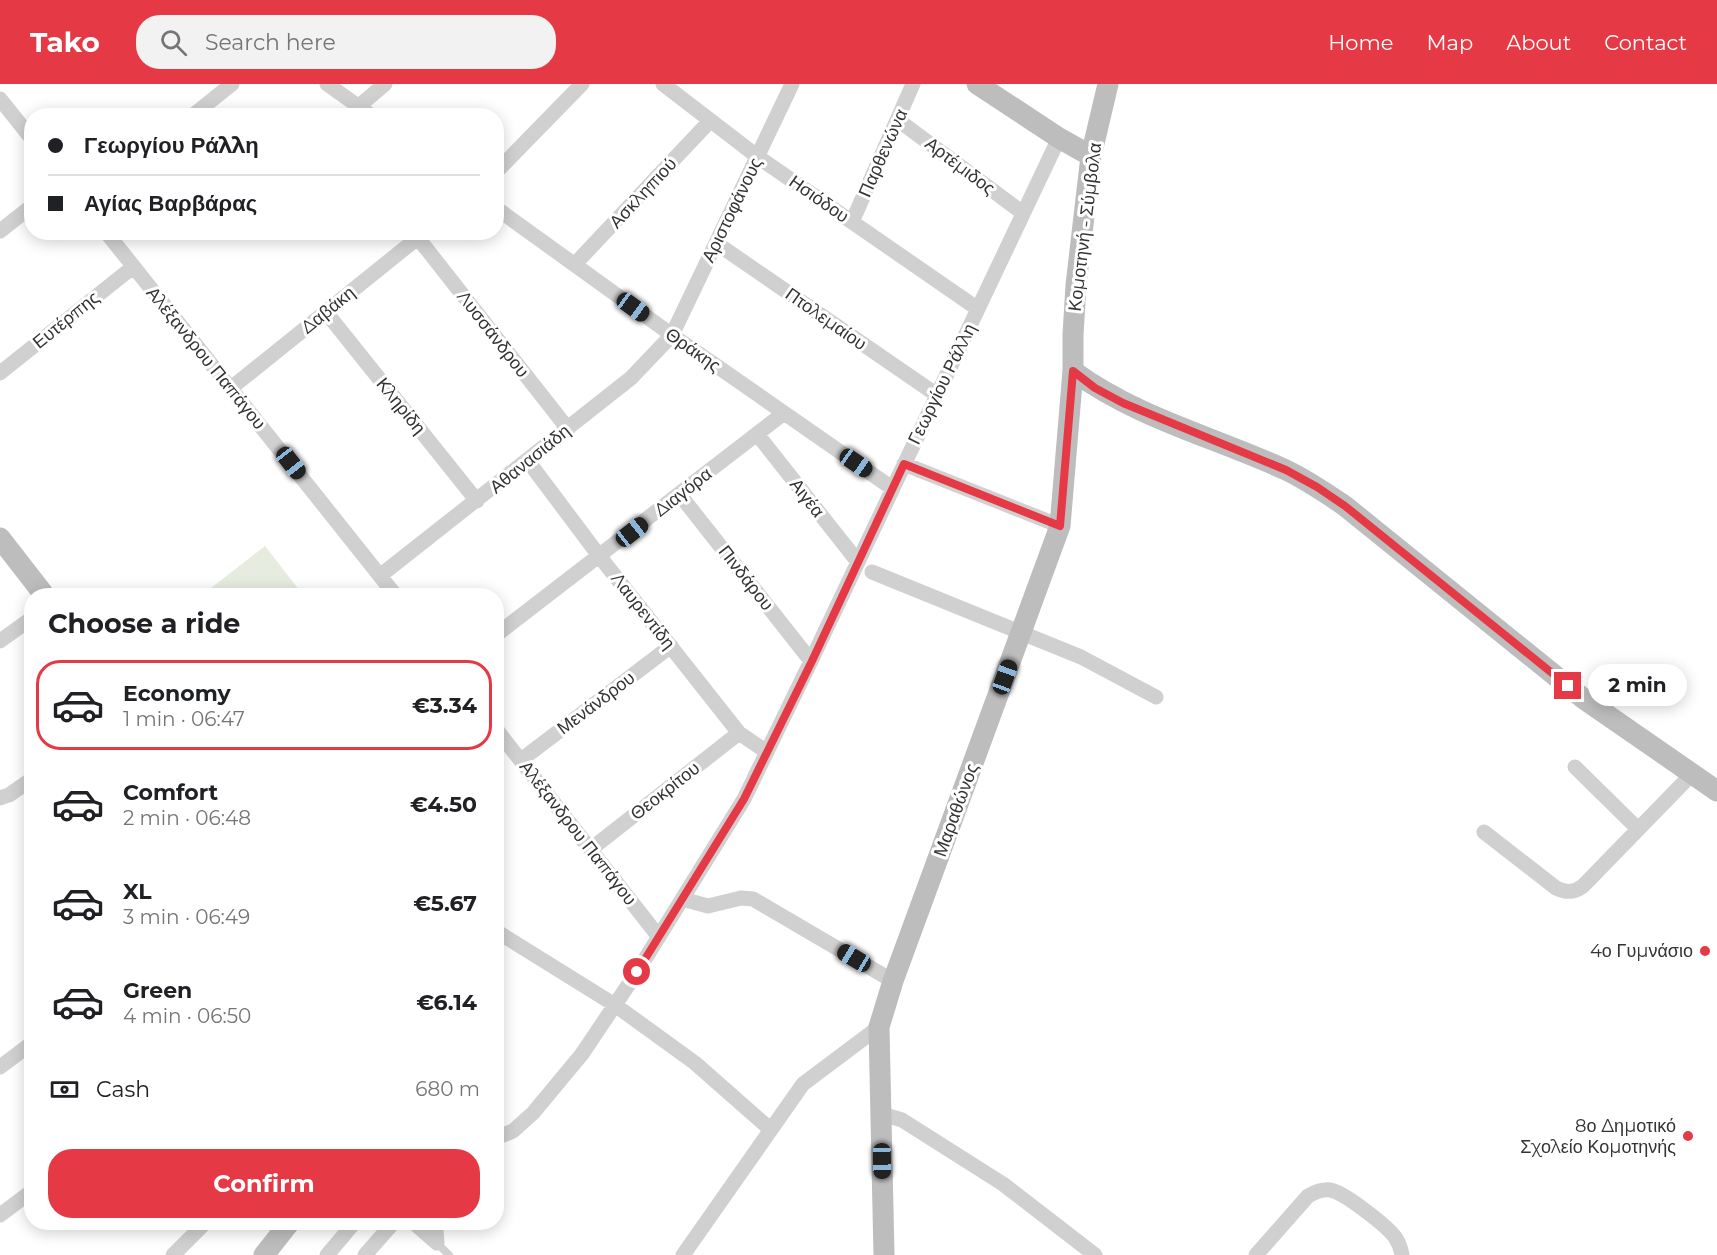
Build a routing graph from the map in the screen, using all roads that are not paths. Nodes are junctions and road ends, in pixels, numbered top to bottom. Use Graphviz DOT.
graph roads {
  1 [pos="232,84"];
  2 [pos="327,84"];
  3 [pos="386,84"];
  4 [pos="582,84"];
  5 [pos="663,84"];
  6 [pos="792,84"];
  7 [pos="913,84"];
  8 [pos="977,84"];
  9 [pos="1108,84"];
  10 [pos="0,99"];
  11 [pos="359,106"];
  12 [pos="202,108"];
  13 [pos="362,108"];
  14 [pos="897,120"];
  15 [pos="710,121"];
  16 [pos="24,129"];
  17 [pos="1059,138"];
  18 [pos="1091,156"];
  19 [pos="758,157"];
  20 [pos="504,164"];
  21 [pos="24,212"];
  22 [pos="1023,213"];
  23 [pos="504,214"];
  24 [pos="852,222"];
  25 [pos="0,231"];
  26 [pos="112,240"];
  27 [pos="415,240"];
  28 [pos="425,240"];
  29 [pos="716,243"];
  30 [pos="575,264"];
  31 [pos="133,267"];
  32 [pos="978,309"];
  33 [pos="325,311"];
  34 [pos="672,335"];
  35 [pos="1073,371"];
  36 [pos="0,373"];
  37 [pos="231,388"];
  38 [pos="937,395"];
  39 [pos="784,413"];
  40 [pos="568,429"];
  41 [pos="757,434"];
  42 [pos="528,461"];
  43 [pos="904,464"];
  44 [pos="892,488"];
  45 [pos="680,495"];
  46 [pos="477,501"];
  47 [pos="1060,526"];
  48 [pos="3,549"];
  49 [pos="600,557"];
  50 [pos="858,562"];
  51 [pos="872,572"];
  52 [pos="381,575"];
  53 [pos="38,588"];
  54 [pos="390,588"];
  55 [pos="24,624"];
  56 [pos="504,629"];
  57 [pos="1021,633"];
  58 [pos="0,641"];
  59 [pos="670,646"];
  60 [pos="812,661"];
  61 [pos="1156,697"];
  62 [pos="739,733"];
  63 [pos="504,739"];
  64 [pos="767,752"];
  65 [pos="521,760"];
  66 [pos="1575,767"];
  67 [pos="1692,774"];
  68 [pos="24,784"];
  69 [pos="1717,791"];
  70 [pos="0,798"];
  71 [pos="1638,829"];
  72 [pos="1484,832"];
  73 [pos="591,849"];
  74 [pos="682,899"];
  75 [pos="504,936"];
  76 [pos="659,937"];
  77 [pos="893,981"];
  78 [pos="615,1005"];
  79 [pos="879,1027"];
  80 [pos="24,1049"];
  81 [pos="0,1066"];
  82 [pos="882,1114"];
  83 [pos="770,1129"];
  84 [pos="504,1135"];
  85 [pos="24,1197"];
  86 [pos="0,1215"];
  87 [pos="198,1230"];
  88 [pos="284,1230"];
  89 [pos="349,1230"];
  90 [pos="387,1230"];
  91 [pos="422,1230"];
  92 [pos="436,1230"];
  93 [pos="437,1243"];
  94 [pos="173,1255"];
  95 [pos="264,1255"];
  96 [pos="327,1255"];
  97 [pos="365,1255"];
  98 [pos="448,1255"];
  99 [pos="683,1255"];
  100 [pos="884,1255"];
  101 [pos="1095,1255"];
  102 [pos="1256,1255"];
  103 [pos="1402,1255"];
  1 -- 12 [label="street"];
  2 -- 11 [label="street"];
  3 -- 11 [label="street"];
  4 -- 20 [label="street"];
  5 -- 15 [label="street, Ησιόδου"];
  6 -- 19 [label="street, Αριστοφάνους"];
  7 -- 14 [label="street, Παρθενώνα"];
  8 -- 17 [label="street"];
  9 -- 18 [label="street, Κομοτηνή - Σύμβολα"];
  10 -- 16 [label="street"];
  11 -- 13 [label="street"];
  14 -- 22 [label="street, Αρτέμιδος"];
  14 -- 24 [label="street, Παρθενώνα"];
  15 -- 19 [label="street, Ησιόδου"];
  15 -- 30 [label="street, Ασκληπιού"];
  17 -- 18 [label="street"];
  17 -- 22 [label="street, Γεωργίου Ράλλη"];
  18 -- 35 [label="street, Κομοτηνή - Σύμβολα"];
  19 -- 24 [label="street, Ησιόδου"];
  19 -- 29 [label="street, Αριστοφάνους"];
  21 -- 25 [label="street"];
  22 -- 32 [label="street, Γεωργίου Ράλλη"];
  23 -- 30 [label="street, Θράκης"];
  24 -- 32 [label="street, Ησιόδου"];
  26 -- 31 [label="street, Αλέξανδρου Παπάγου"];
  27 -- 33 [label="street, Δαβάκη"];
  28 -- 40 [label="street, Λυσσάνδρου"];
  29 -- 34 [label="street, Αριστοφάνους"];
  29 -- 38 [label="street, Πτολεμαίου"];
  30 -- 34 [label="street, Θράκης"];
  31 -- 36 [label="street, Ευτέρπης"];
  31 -- 37 [label="street, Αλέξανδρου Παπάγου"];
  32 -- 38 [label="street, Γεωργίου Ράλλη"];
  33 -- 37 [label="street, Δαβάκη"];
  33 -- 46 [label="street, Κληρίδη"];
  34 -- 39 [label="street, Θράκης"];
  34 -- 40 [label="street, Αθανασιάδη"];
  35 -- 47 [label="street, Μαραθώνος"];
  35 -- 67 [label="street"];
  37 -- 52 [label="street, Αλέξανδρου Παπάγου"];
  38 -- 43 [label="street, Γεωργίου Ράλλη"];
  39 -- 41 [label="street, Διαγόρα"];
  39 -- 44 [label="street, Θράκης"];
  40 -- 42 [label="street, Αθανασιάδη"];
  41 -- 45 [label="street, Διαγόρα"];
  41 -- 50 [label="street, Αιγέα"];
  42 -- 46 [label="street, Αθανασιάδη"];
  42 -- 49 [label="street, Λαυρεντίδη"];
  43 -- 44 [label="street, Γεωργίου Ράλλη"];
  43 -- 47 [label="street"];
  44 -- 50 [label="street, Γεωργίου Ράλλη"];
  45 -- 49 [label="street, Διαγόρα"];
  45 -- 60 [label="street, Πινδάρου"];
  46 -- 52 [label="street, Αθανασιάδη"];
  47 -- 57 [label="street, Μαραθώνος"];
  48 -- 53 [label="street"];
  49 -- 56 [label="street, Διαγόρα"];
  49 -- 59 [label="street, Λαυρεντίδη"];
  50 -- 60 [label="street, Γεωργίου Ράλλη"];
  51 -- 57 [label="street"];
  52 -- 54 [label="street, Αλέξανδρου Παπάγου"];
  55 -- 58 [label="street"];
  57 -- 61 [label="street"];
  57 -- 77 [label="street, Μαραθώνος"];
  59 -- 62 [label="street, Λαυρεντίδη"];
  59 -- 65 [label="street, Μενάνδρου"];
  60 -- 64 [label="street, Γεωργίου Ράλλη"];
  62 -- 64 [label="street, Λαυρεντίδη"];
  62 -- 73 [label="street, Θεοκρίτου"];
  63 -- 65 [label="street, Αλέξανδρου Παπάγου"];
  64 -- 74 [label="street, Γεωργίου Ράλλη"];
  65 -- 73 [label="street, Αλέξανδρου Παπάγου"];
  66 -- 71 [label="street"];
  67 -- 69 [label="street"];
  67 -- 71 [label="street"];
  68 -- 70 [label="street"];
  71 -- 72 [label="street"];
  73 -- 76 [label="street, Αλέξανδρου Παπάγου"];
  74 -- 76 [label="street, Γεωργίου Ράλλη"];
  74 -- 77 [label="street"];
  75 -- 78 [label="street"];
  76 -- 78 [label="street, Γεωργίου Ράλλη"];
  77 -- 79 [label="street, Μαραθώνος"];
  78 -- 83 [label="street"];
  78 -- 84 [label="street, Γεωργίου Ράλλη"];
  79 -- 82 [label="street, Μαραθώνος"];
  79 -- 83 [label="street"];
  80 -- 81 [label="street"];
  82 -- 100 [label="street, Μαραθώνος"];
  82 -- 101 [label="street"];
  83 -- 99 [label="street"];
  85 -- 86 [label="street"];
  87 -- 94 [label="street"];
  88 -- 95 [label="street"];
  89 -- 96 [label="street"];
  90 -- 97 [label="street"];
  91 -- 93 [label="street"];
  92 -- 93 [label="street"];
  93 -- 98 [label="lane"];
  102 -- 103 [label="street"];
}
